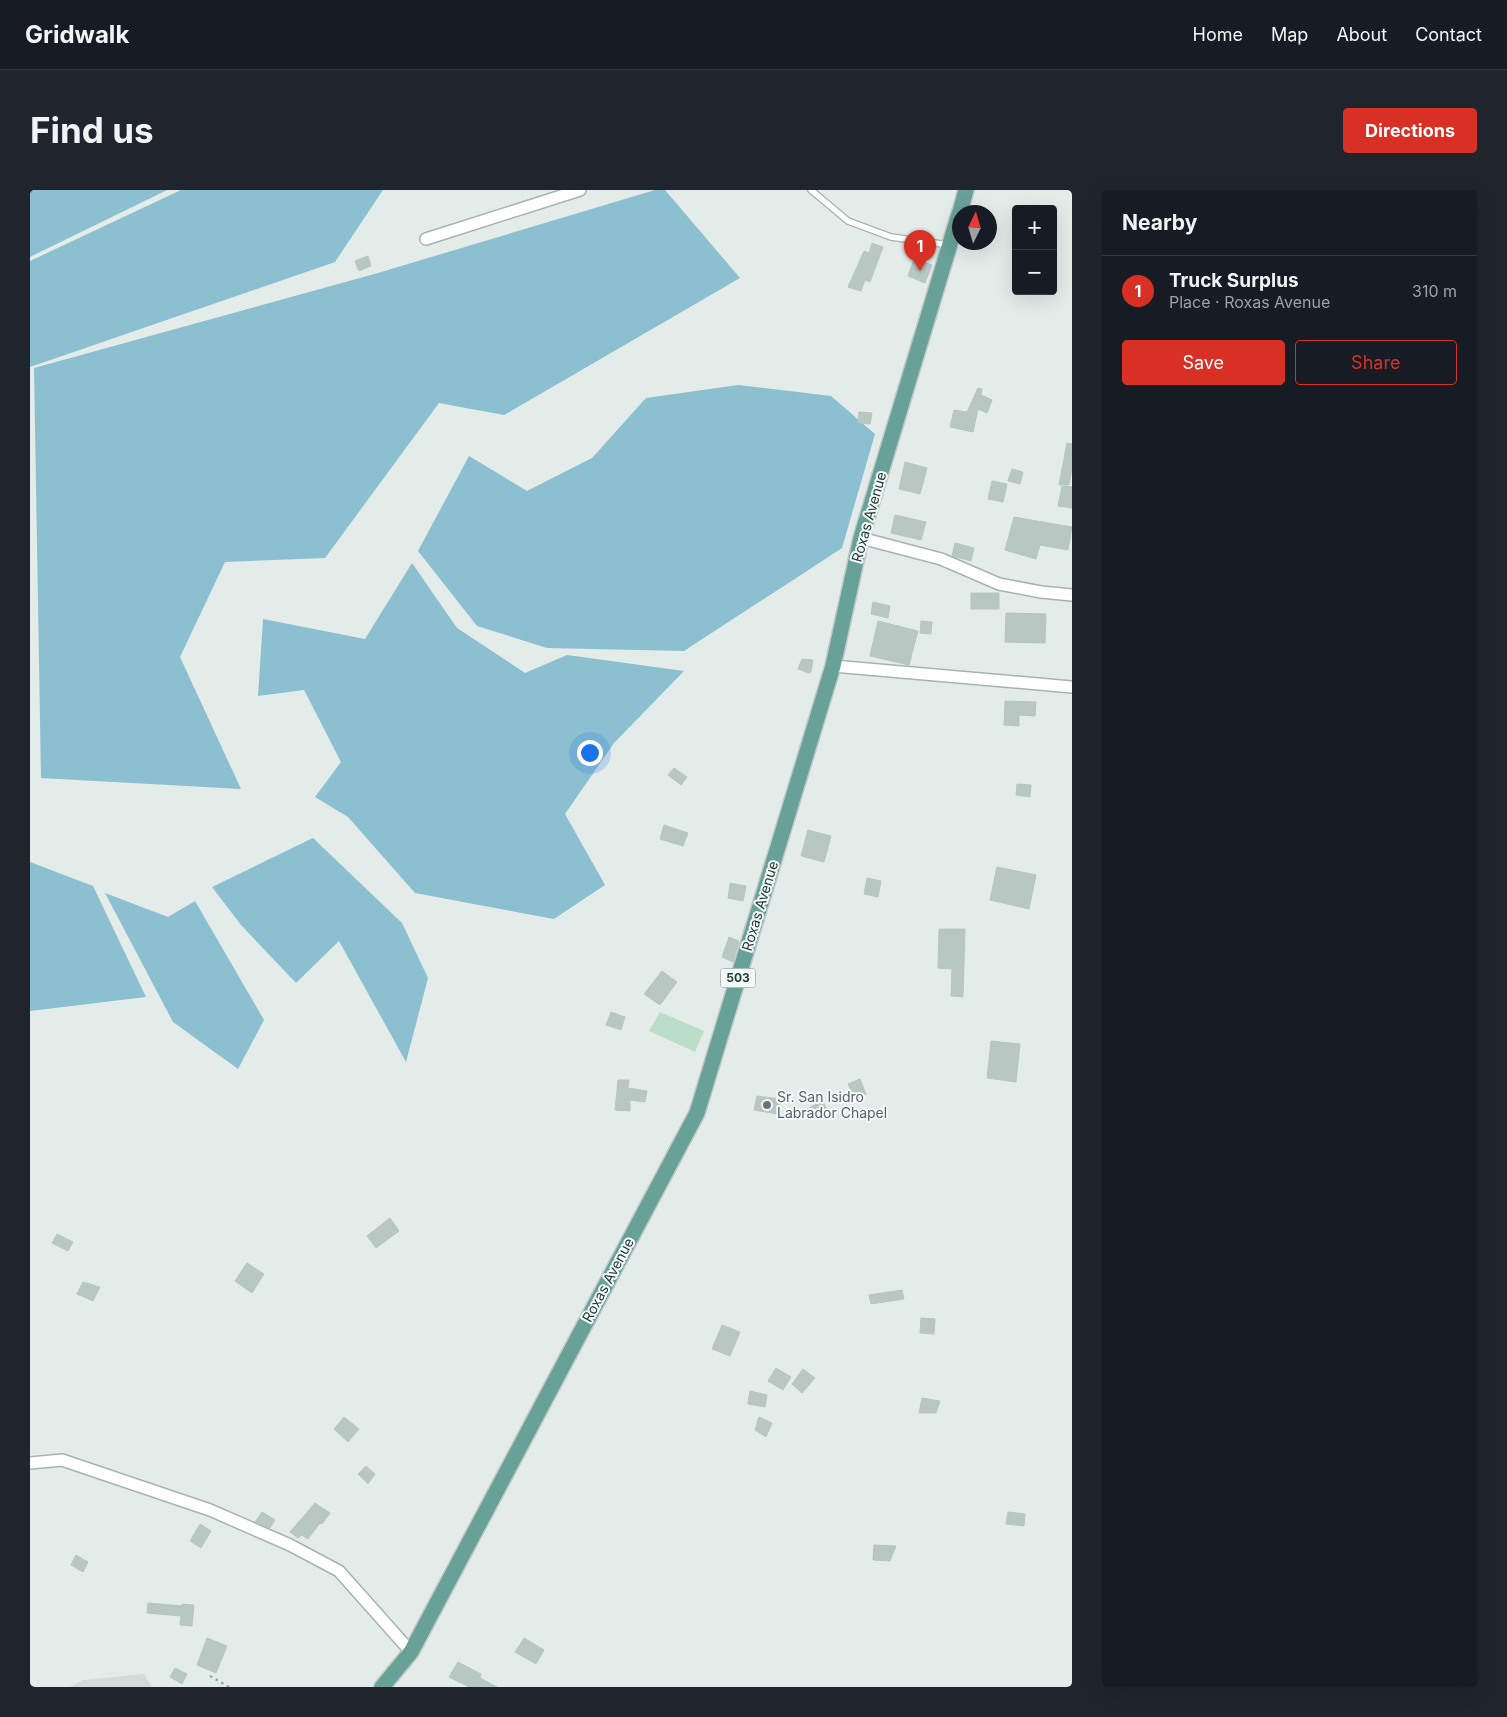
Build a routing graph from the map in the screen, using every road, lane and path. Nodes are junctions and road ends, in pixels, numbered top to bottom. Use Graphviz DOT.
graph roads {
  1 [pos="580,190"];
  2 [pos="811,190"];
  3 [pos="966,190"];
  4 [pos="962,205"];
  5 [pos="426,239"];
  6 [pos="952,242"];
  7 [pos="951,246"];
  8 [pos="861,538"];
  9 [pos="1072,595"];
  10 [pos="833,666"];
  11 [pos="1072,688"];
  12 [pos="30,1463"];
  13 [pos="411,1652"];
  14 [pos="210,1676"];
  15 [pos="229,1687"];
  16 [pos="382,1687"];
  1 -- 5 [label="street"];
  2 -- 7 [label="lane"];
  3 -- 4 [label="main road, Roxas Avenue / 503"];
  6 -- 7 [label="main road, Roxas Avenue / 503"];
  7 -- 8 [label="main road, Roxas Avenue / 503"];
  8 -- 9 [label="street"];
  8 -- 10 [label="main road, Roxas Avenue / 503"];
  10 -- 11 [label="street"];
  10 -- 13 [label="main road, Roxas Avenue / 503"];
  12 -- 13 [label="street"];
  13 -- 16 [label="main road, Roxas Avenue / 503"];
  14 -- 15 [label="path"];
}
